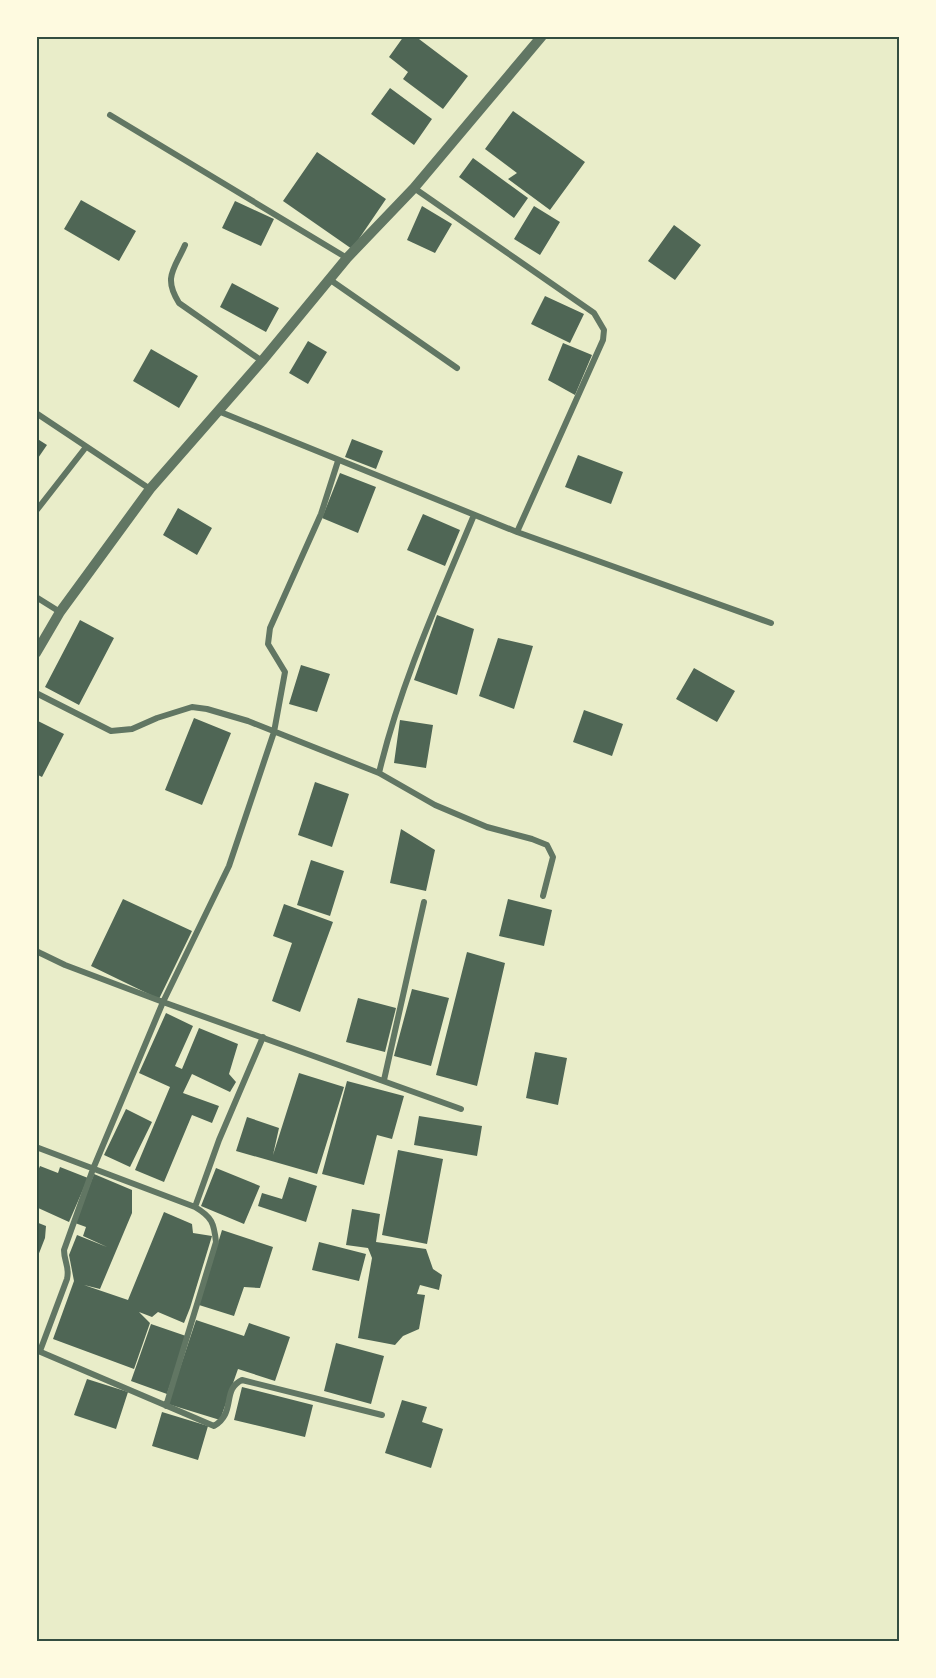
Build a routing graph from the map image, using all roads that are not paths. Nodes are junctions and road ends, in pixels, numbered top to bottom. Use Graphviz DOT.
graph roads {
  1 [pos="542,36"];
  2 [pos="110,115"];
  3 [pos="414,188"];
  4 [pos="185,245"];
  5 [pos="347,258"];
  6 [pos="330,279"];
  7 [pos="262,361"];
  8 [pos="457,368"];
  9 [pos="218,411"];
  10 [pos="36,413"];
  11 [pos="86,447"];
  12 [pos="338,461"];
  13 [pos="150,489"];
  14 [pos="36,511"];
  15 [pos="474,515"];
  16 [pos="517,532"];
  17 [pos="36,597"];
  18 [pos="60,612"];
  19 [pos="771,623"];
  20 [pos="36,653"];
  21 [pos="36,693"];
  22 [pos="274,732"];
  23 [pos="379,773"];
  24 [pos="543,896"];
  25 [pos="424,902"];
  26 [pos="36,951"];
  27 [pos="163,1002"];
  28 [pos="263,1037"];
  29 [pos="384,1080"];
  30 [pos="461,1109"];
  31 [pos="36,1147"];
  32 [pos="93,1169"];
  33 [pos="195,1207"];
  34 [pos="38,1350"];
  35 [pos="166,1406"];
  36 [pos="382,1415"];
  1 -- 3 [label="street"];
  2 -- 5 [label="street"];
  3 -- 5 [label="street"];
  3 -- 16 [label="street"];
  4 -- 7 [label="street"];
  5 -- 6 [label="street"];
  6 -- 7 [label="street"];
  6 -- 8 [label="street"];
  7 -- 9 [label="street"];
  9 -- 12 [label="street"];
  9 -- 13 [label="street"];
  10 -- 11 [label="street"];
  11 -- 13 [label="street"];
  11 -- 14 [label="street"];
  12 -- 15 [label="street"];
  12 -- 22 [label="street"];
  13 -- 18 [label="street"];
  15 -- 16 [label="street"];
  15 -- 23 [label="street"];
  16 -- 19 [label="street"];
  17 -- 18 [label="street"];
  18 -- 20 [label="street"];
  21 -- 22 [label="street"];
  22 -- 23 [label="street"];
  22 -- 27 [label="street"];
  23 -- 24 [label="street"];
  25 -- 29 [label="street"];
  26 -- 27 [label="street"];
  27 -- 28 [label="street"];
  27 -- 32 [label="street"];
  28 -- 29 [label="street"];
  28 -- 33 [label="street"];
  29 -- 30 [label="street"];
  31 -- 32 [label="street"];
  32 -- 33 [label="street"];
  32 -- 34 [label="street"];
  33 -- 35 [label="street"];
  34 -- 35 [label="street"];
  35 -- 36 [label="street"];
}
